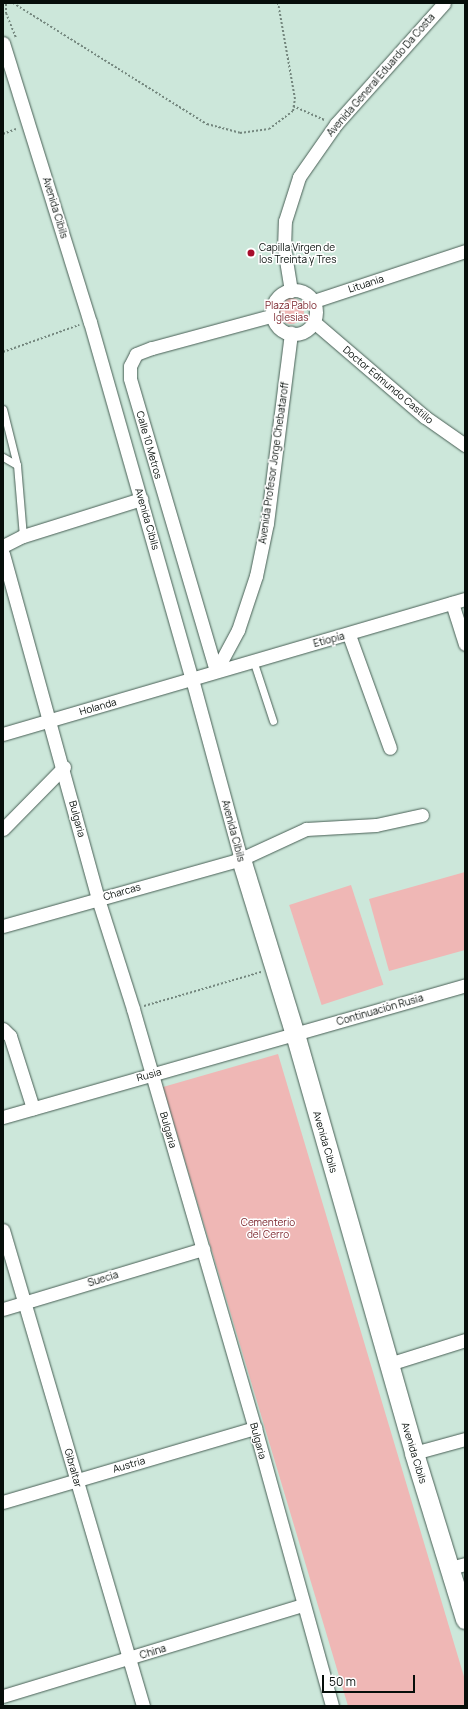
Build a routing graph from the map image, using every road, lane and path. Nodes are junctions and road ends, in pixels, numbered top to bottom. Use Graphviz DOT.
graph roads {
  1 [pos="5,3"];
  2 [pos="12,3"];
  3 [pos="278,3"];
  4 [pos="444,3"];
  5 [pos="3,43"];
  6 [pos="293,106"];
  7 [pos="336,124"];
  8 [pos="465,251"];
  9 [pos="291,291"];
  10 [pos="314,301"];
  11 [pos="271,316"];
  12 [pos="90,322"];
  13 [pos="314,322"];
  14 [pos="291,333"];
  15 [pos="3,352"];
  16 [pos="3,409"];
  17 [pos="465,445"];
  18 [pos="3,457"];
  19 [pos="17,465"];
  20 [pos="141,499"];
  21 [pos="23,536"];
  22 [pos="3,546"];
  23 [pos="3,554"];
  24 [pos="465,599"];
  25 [pos="452,603"];
  26 [pos="349,635"];
  27 [pos="465,644"];
  28 [pos="253,660"];
  29 [pos="216,672"];
  30 [pos="192,679"];
  31 [pos="50,721"];
  32 [pos="273,721"];
  33 [pos="3,734"];
  34 [pos="390,748"];
  35 [pos="64,767"];
  36 [pos="422,816"];
  37 [pos="3,829"];
  38 [pos="241,859"];
  39 [pos="98,899"];
  40 [pos="3,926"];
  41 [pos="274,969"];
  42 [pos="465,985"];
  43 [pos="133,1010"];
  44 [pos="3,1029"];
  45 [pos="295,1034"];
  46 [pos="152,1075"];
  47 [pos="33,1108"];
  48 [pos="3,1117"];
  49 [pos="3,1230"];
  50 [pos="203,1249"];
  51 [pos="25,1303"];
  52 [pos="3,1309"];
  53 [pos="465,1340"];
  54 [pos="389,1364"];
  55 [pos="255,1428"];
  56 [pos="465,1439"];
  57 [pos="414,1454"];
  58 [pos="77,1480"];
  59 [pos="3,1502"];
  60 [pos="458,1566"];
  61 [pos="303,1605"];
  62 [pos="465,1619"];
  63 [pos="129,1659"];
  64 [pos="3,1696"];
  65 [pos="143,1706"];
  66 [pos="332,1706"];
  1 -- 2 [label="path"];
  2 -- 6 [label="path"];
  3 -- 6 [label="path"];
  4 -- 7 [label="street, Avenida General Eduardo Da Costa"];
  5 -- 12 [label="street, Avenida Cibils"];
  6 -- 7 [label="path"];
  7 -- 9 [label="street, Avenida General Eduardo Da Costa"];
  8 -- 10 [label="street, Lituania"];
  9 -- 10 [label="street"];
  9 -- 11 [label="street"];
  10 -- 13 [label="street"];
  11 -- 14 [label="street"];
  11 -- 29 [label="street, Calle 10 Metros"];
  12 -- 15 [label="path"];
  12 -- 20 [label="street, Avenida Cibils"];
  13 -- 14 [label="street"];
  13 -- 17 [label="street, Doctor Edmundo Castillo"];
  14 -- 29 [label="street, Avenida Profesor Jorge Chebataroff"];
  16 -- 19 [label="lane"];
  18 -- 19 [label="lane"];
  19 -- 21 [label="lane"];
  20 -- 21 [label="street"];
  20 -- 30 [label="street, Avenida Cibils"];
  21 -- 22 [label="street"];
  23 -- 31 [label="street, Bulgaria"];
  24 -- 25 [label="street, Etiopía"];
  25 -- 26 [label="street, Etiopía"];
  25 -- 27 [label="street"];
  26 -- 28 [label="street, Etiopía"];
  26 -- 34 [label="street"];
  28 -- 29 [label="street, Etiopía"];
  28 -- 32 [label="lane"];
  29 -- 30 [label="street, Etiopía"];
  30 -- 31 [label="street, Holanda"];
  30 -- 38 [label="street, Avenida Cibils"];
  31 -- 33 [label="street, Holanda"];
  31 -- 35 [label="street, Bulgaria"];
  35 -- 37 [label="street"];
  35 -- 39 [label="street, Bulgaria"];
  36 -- 38 [label="street, Charcas"];
  38 -- 39 [label="street, Charcas"];
  38 -- 41 [label="street, Avenida Cibils"];
  39 -- 40 [label="street, Charcas"];
  39 -- 43 [label="street, Bulgaria"];
  41 -- 43 [label="path"];
  41 -- 45 [label="street, Avenida Cibils"];
  42 -- 45 [label="street, Continuación Rusia"];
  43 -- 46 [label="street, Bulgaria"];
  44 -- 47 [label="street"];
  45 -- 46 [label="street, Rusia"];
  45 -- 54 [label="street, Avenida Cibils"];
  46 -- 47 [label="street, Rusia"];
  46 -- 50 [label="street, Bulgaria"];
  47 -- 48 [label="street, Rusia"];
  49 -- 51 [label="street, Gibraltar"];
  50 -- 51 [label="street, Suecia"];
  50 -- 55 [label="street, Bulgaria"];
  51 -- 52 [label="street, Suecia"];
  51 -- 58 [label="street, Gibraltar"];
  53 -- 54 [label="street"];
  54 -- 57 [label="street, Avenida Cibils"];
  55 -- 58 [label="street, Austria"];
  55 -- 61 [label="street, Bulgaria"];
  56 -- 57 [label="street"];
  57 -- 60 [label="street, Avenida Cibils"];
  58 -- 59 [label="street, Austria"];
  58 -- 63 [label="street, Gibraltar"];
  60 -- 62 [label="street, Avenida Cibils"];
  61 -- 63 [label="street, China"];
  61 -- 66 [label="street, Bulgaria"];
  63 -- 64 [label="street, China"];
  63 -- 65 [label="street, Gibraltar"];
}
